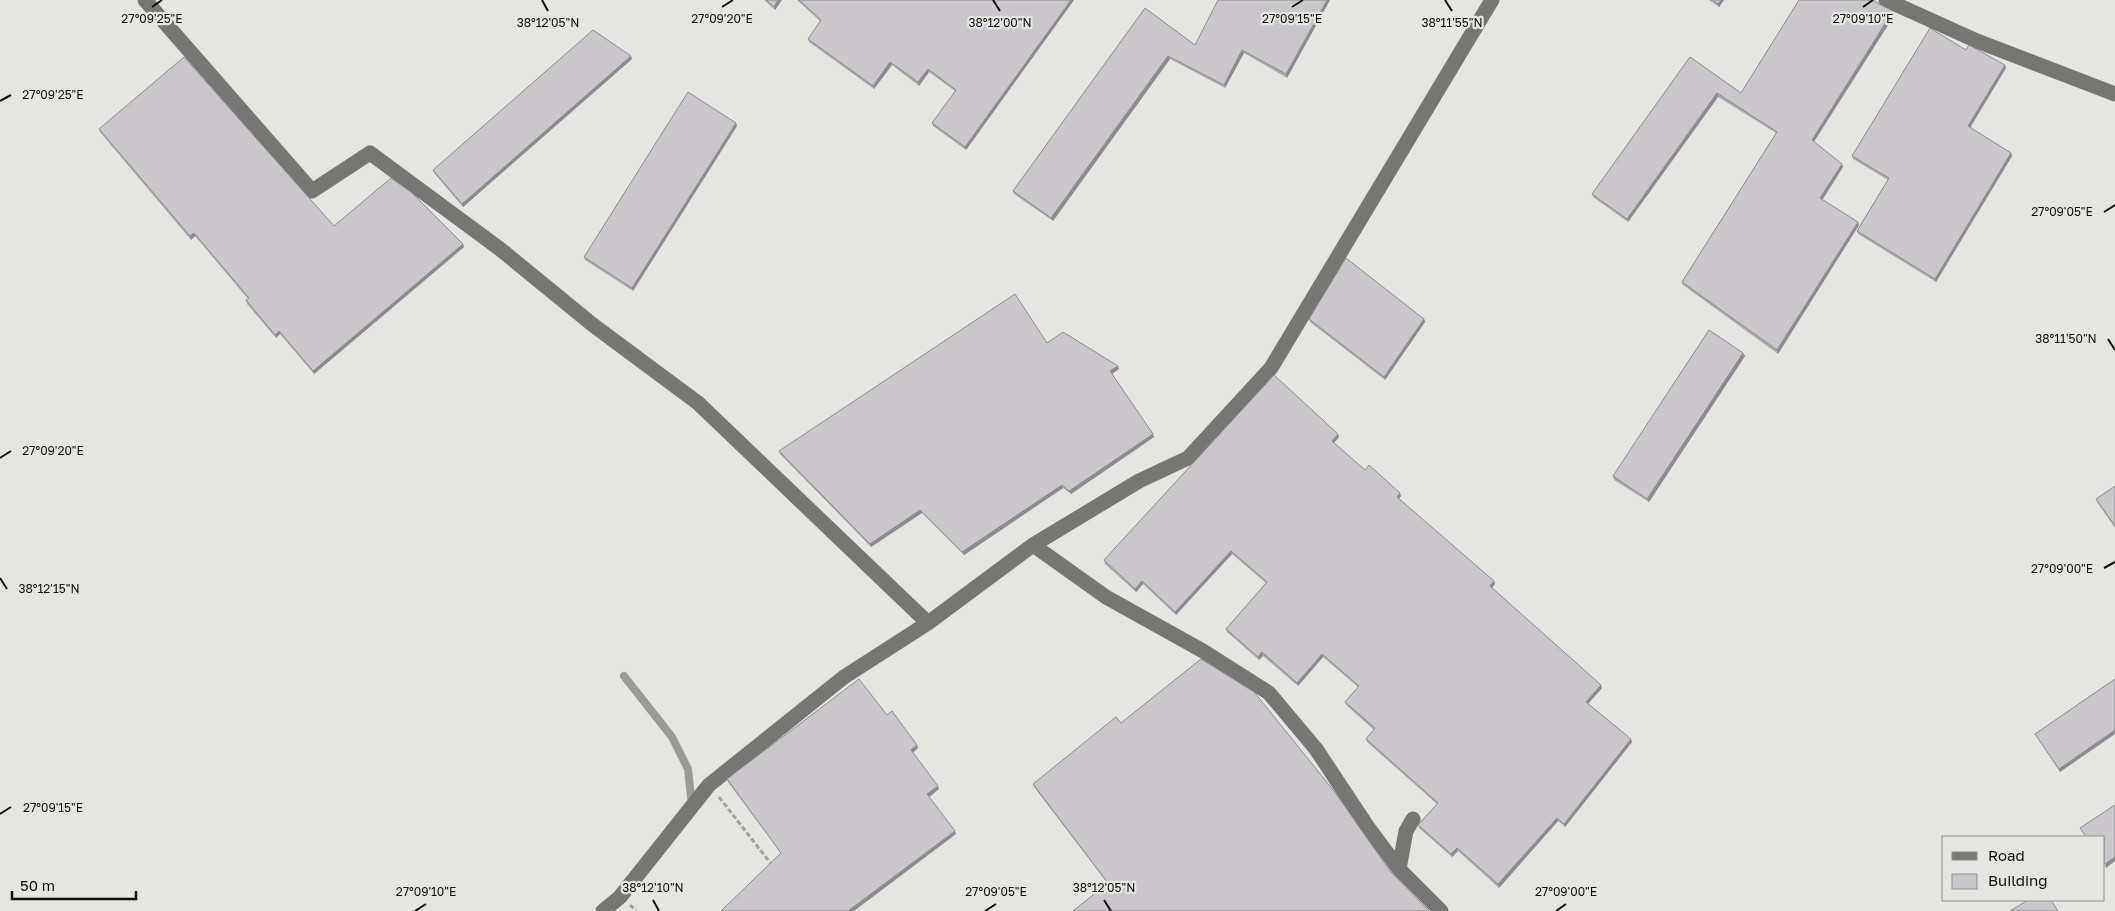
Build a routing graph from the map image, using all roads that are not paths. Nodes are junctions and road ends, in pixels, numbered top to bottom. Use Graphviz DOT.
graph roads {
  1 [pos="145,0"];
  2 [pos="1492,0"];
  3 [pos="1886,0"];
  4 [pos="2115,94"];
  5 [pos="1033,545"];
  6 [pos="928,623"];
  7 [pos="624,676"];
  8 [pos="692,806"];
  9 [pos="1413,820"];
  10 [pos="1399,869"];
  11 [pos="603,911"];
  12 [pos="1441,911"];
  1 -- 6 [label="street"];
  2 -- 5 [label="street"];
  3 -- 4 [label="street"];
  5 -- 6 [label="street"];
  5 -- 10 [label="street"];
  6 -- 8 [label="street"];
  7 -- 8 [label="lane"];
  8 -- 11 [label="street"];
  9 -- 10 [label="street"];
  10 -- 12 [label="street"];
}
